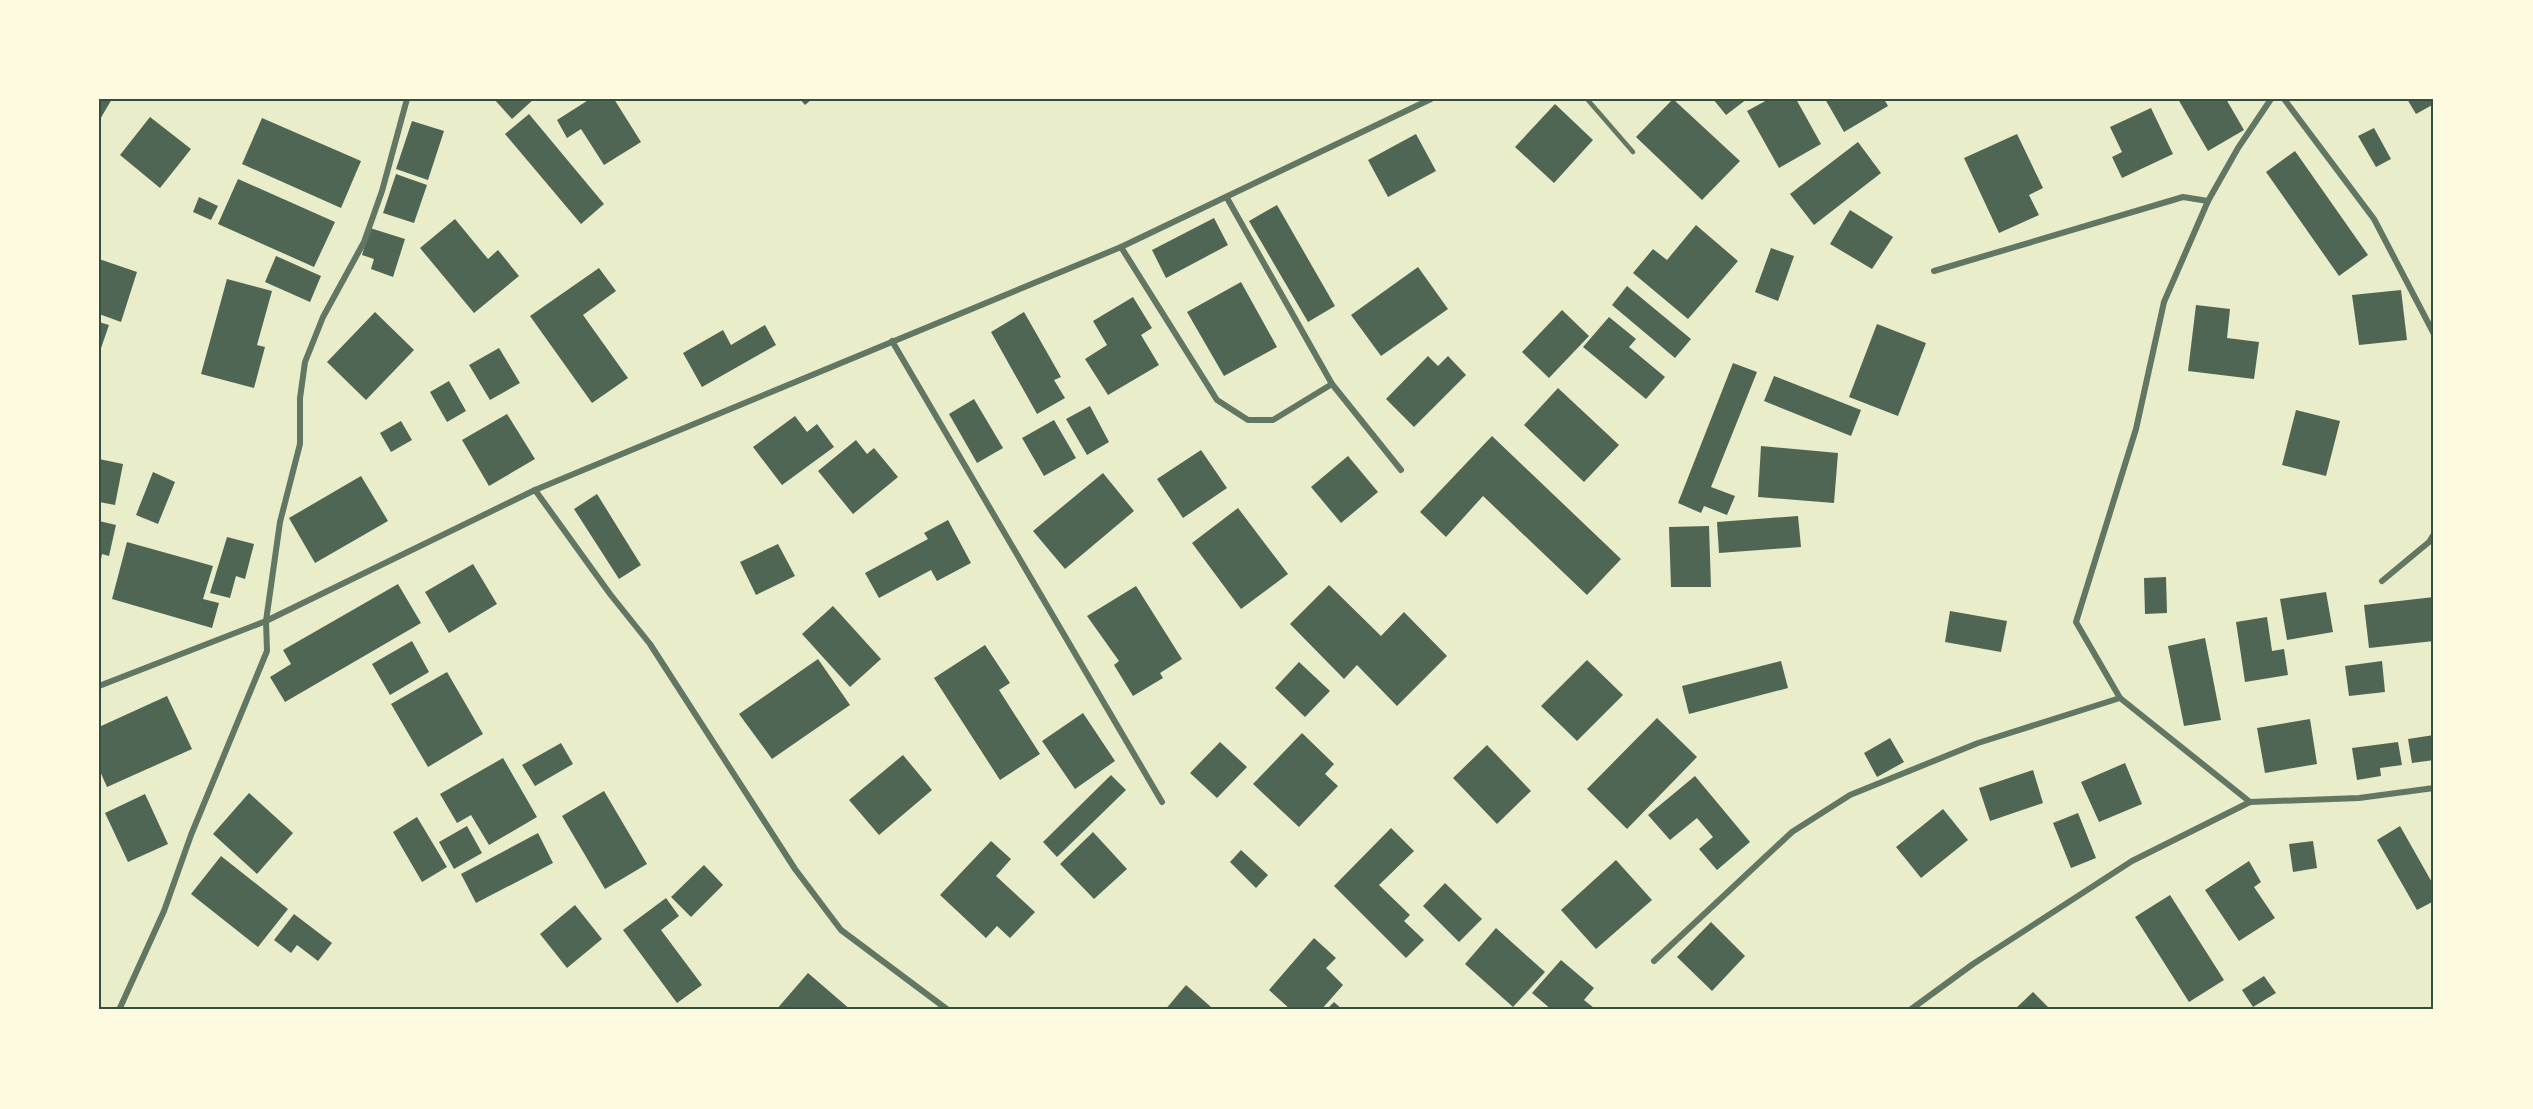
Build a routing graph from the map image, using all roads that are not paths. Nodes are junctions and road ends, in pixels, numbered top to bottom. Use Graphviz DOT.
graph roads {
  1 [pos="407,99"];
  2 [pos="1431,99"];
  3 [pos="1587,99"];
  4 [pos="2271,99"];
  5 [pos="2284,99"];
  6 [pos="1633,152"];
  7 [pos="1227,198"];
  8 [pos="2208,201"];
  9 [pos="1121,247"];
  10 [pos="1934,271"];
  11 [pos="2434,334"];
  12 [pos="892,341"];
  13 [pos="1332,384"];
  14 [pos="1401,470"];
  15 [pos="535,490"];
  16 [pos="2434,534"];
  17 [pos="2382,581"];
  18 [pos="266,621"];
  19 [pos="99,686"];
  20 [pos="2120,698"];
  21 [pos="2434,788"];
  22 [pos="1162,802"];
  23 [pos="2250,802"];
  24 [pos="1654,961"];
  25 [pos="119,1010"];
  26 [pos="948,1010"];
  27 [pos="1910,1010"];
  1 -- 18 [label="street"];
  2 -- 7 [label="street"];
  3 -- 6 [label="lane"];
  4 -- 8 [label="street"];
  5 -- 11 [label="street"];
  7 -- 9 [label="street"];
  7 -- 13 [label="street"];
  8 -- 10 [label="street"];
  8 -- 20 [label="street"];
  9 -- 12 [label="street"];
  9 -- 13 [label="street"];
  12 -- 15 [label="street"];
  12 -- 22 [label="street"];
  13 -- 14 [label="street"];
  15 -- 18 [label="street"];
  15 -- 26 [label="street"];
  16 -- 17 [label="street"];
  18 -- 19 [label="street"];
  18 -- 25 [label="street"];
  20 -- 23 [label="street"];
  20 -- 24 [label="street"];
  21 -- 23 [label="street"];
  23 -- 27 [label="street"];
}
